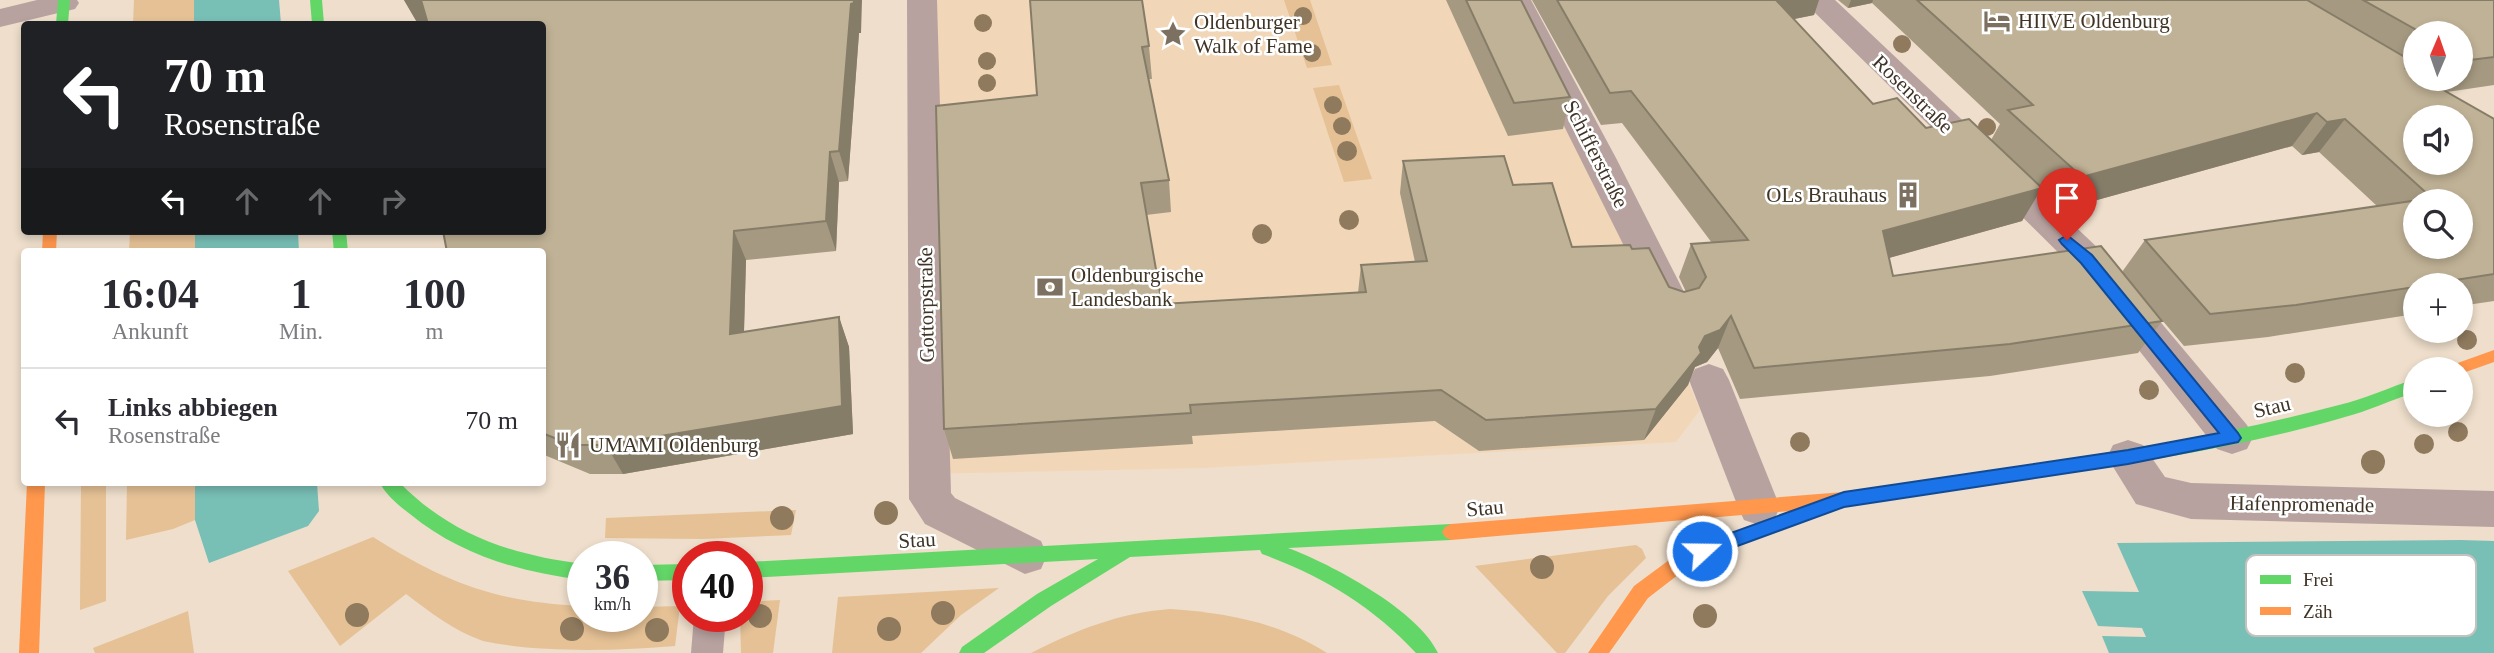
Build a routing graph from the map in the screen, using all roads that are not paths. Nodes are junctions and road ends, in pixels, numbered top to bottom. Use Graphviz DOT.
graph roads {
  1 [pos="10,0"];
  2 [pos="316,0"];
  3 [pos="922,0"];
  4 [pos="1516,0"];
  5 [pos="1817,0"];
  6 [pos="0,2"];
  7 [pos="63,9"];
  8 [pos="0,18"];
  9 [pos="318,21"];
  10 [pos="1673,309"];
  11 [pos="2494,356"];
  12 [pos="2473,364"];
  13 [pos="1709,380"];
  14 [pos="2403,389"];
  15 [pos="2232,438"];
  16 [pos="2128,457"];
  17 [pos="36,486"];
  18 [pos="392,486"];
  19 [pos="1844,499"];
  20 [pos="1759,507"];
  21 [pos="2494,509"];
  22 [pos="1253,544"];
  23 [pos="1130,550"];
  24 [pos="1025,555"];
  25 [pos="763,569"];
  26 [pos="567,570"];
  27 [pos="709,632"];
  28 [pos="29,653"];
  29 [pos="707,653"];
  30 [pos="970,653"];
  31 [pos="1429,653"];
  32 [pos="1598,653"];
  1 -- 6 [label="street"];
  2 -- 9 [label="street"];
  3 -- 24 [label="street, Gottorpstraße"];
  4 -- 10 [label="street, Schifferstraße"];
  5 -- 15 [label="street, Rosenstraße"];
  7 -- 8 [label="street"];
  11 -- 12 [label="street"];
  13 -- 20 [label="street"];
  14 -- 15 [label="street, Stau"];
  15 -- 16 [label="street, Stau"];
  16 -- 19 [label="street, Stau"];
  16 -- 21 [label="street, Hafenpromenade"];
  17 -- 28 [label="street"];
  18 -- 26 [label="street"];
  19 -- 20 [label="street, Stau"];
  19 -- 32 [label="street, Stau"];
  20 -- 22 [label="street, Stau"];
  22 -- 23 [label="street, Stau"];
  22 -- 31 [label="street"];
  23 -- 24 [label="street, Stau"];
  23 -- 30 [label="street, Stau"];
  24 -- 25 [label="street, Stau"];
  27 -- 29 [label="lane"];
}
